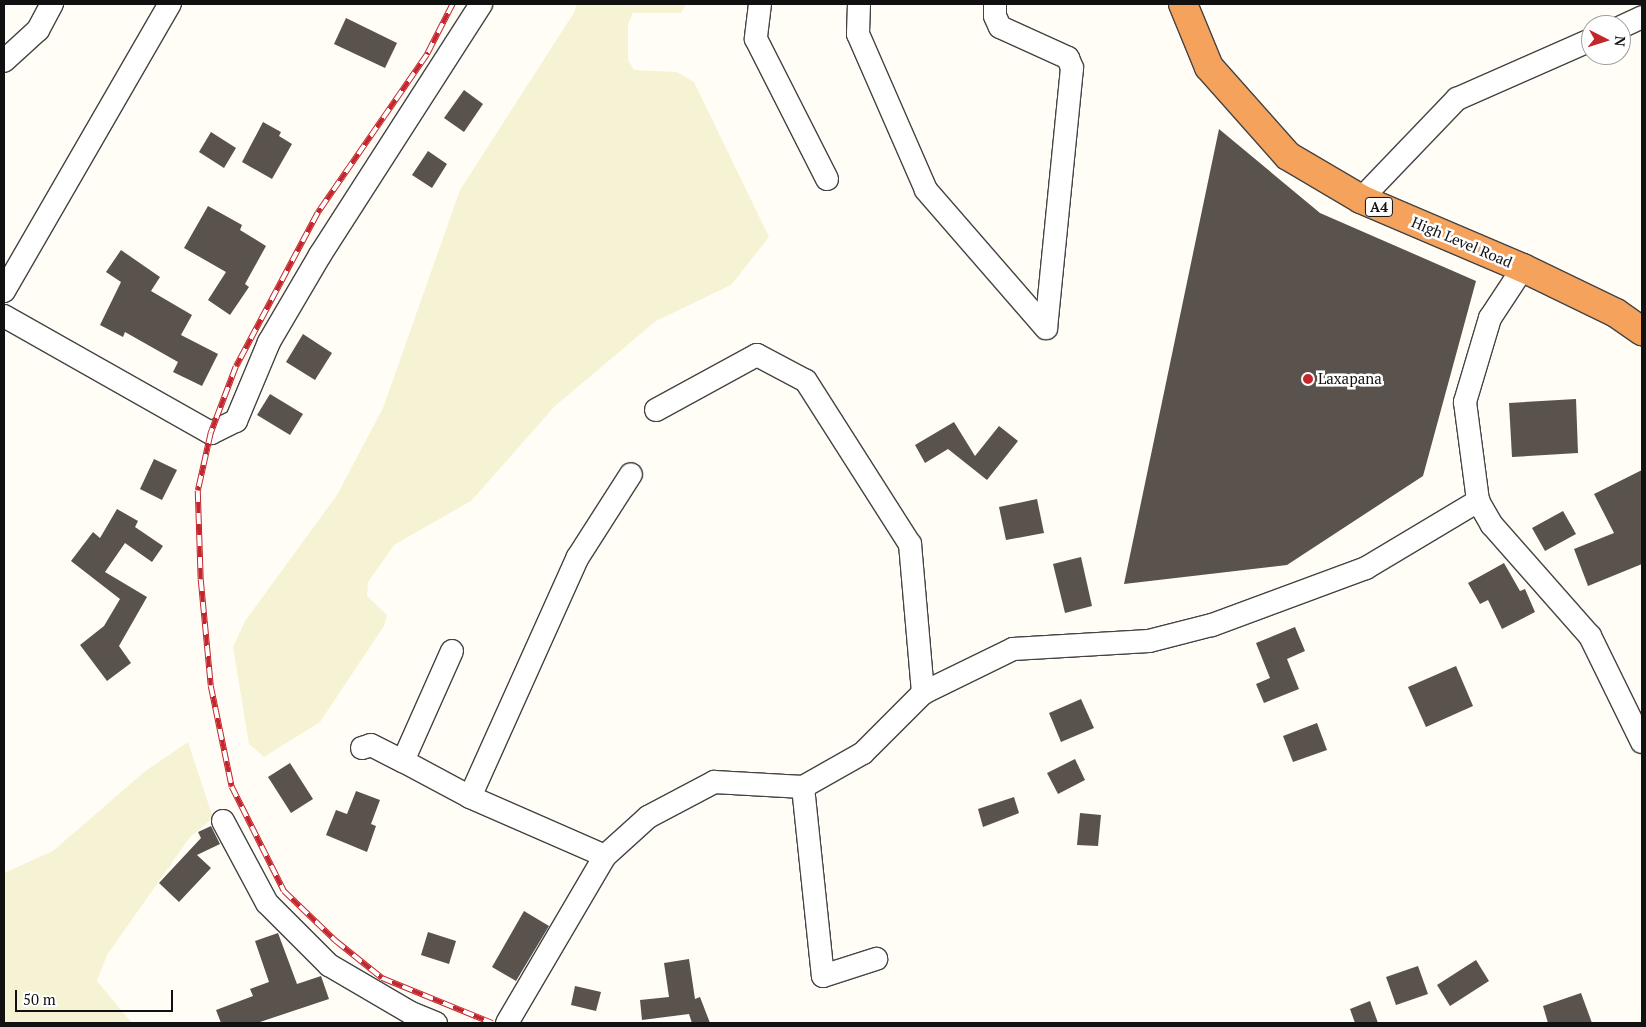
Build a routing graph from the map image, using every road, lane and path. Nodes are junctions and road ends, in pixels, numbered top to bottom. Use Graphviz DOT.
graph roads {
  1 [pos="52,4"];
  2 [pos="170,4"];
  3 [pos="481,4"];
  4 [pos="760,4"];
  5 [pos="859,4"];
  6 [pos="995,4"];
  7 [pos="1183,4"];
  8 [pos="1581,44"];
  9 [pos="4,61"];
  10 [pos="827,179"];
  11 [pos="1361,199"];
  12 [pos="1523,268"];
  13 [pos="4,291"];
  14 [pos="4,316"];
  15 [pos="1642,331"];
  16 [pos="656,410"];
  17 [pos="631,474"];
  18 [pos="1478,501"];
  19 [pos="452,651"];
  20 [pos="923,693"];
  21 [pos="1642,742"];
  22 [pos="362,748"];
  23 [pos="403,761"];
  24 [pos="803,787"];
  25 [pos="470,797"];
  26 [pos="223,821"];
  27 [pos="604,856"];
  28 [pos="876,959"];
  29 [pos="436,1023"];
  30 [pos="507,1023"];
  1 -- 9 [label="street"];
  2 -- 13 [label="street"];
  3 -- 14 [label="street"];
  4 -- 10 [label="street"];
  5 -- 6 [label="street"];
  7 -- 11 [label="highway, High Level Road / A4"];
  8 -- 11 [label="street"];
  11 -- 12 [label="highway, High Level Road / A4"];
  12 -- 15 [label="highway, High Level Road / A4"];
  12 -- 18 [label="street"];
  16 -- 20 [label="street"];
  17 -- 25 [label="street"];
  18 -- 20 [label="street"];
  18 -- 21 [label="street"];
  19 -- 23 [label="street"];
  20 -- 24 [label="street"];
  22 -- 23 [label="street"];
  23 -- 25 [label="street"];
  24 -- 27 [label="street"];
  24 -- 28 [label="street"];
  25 -- 27 [label="street"];
  26 -- 29 [label="street"];
  27 -- 30 [label="street"];
}
